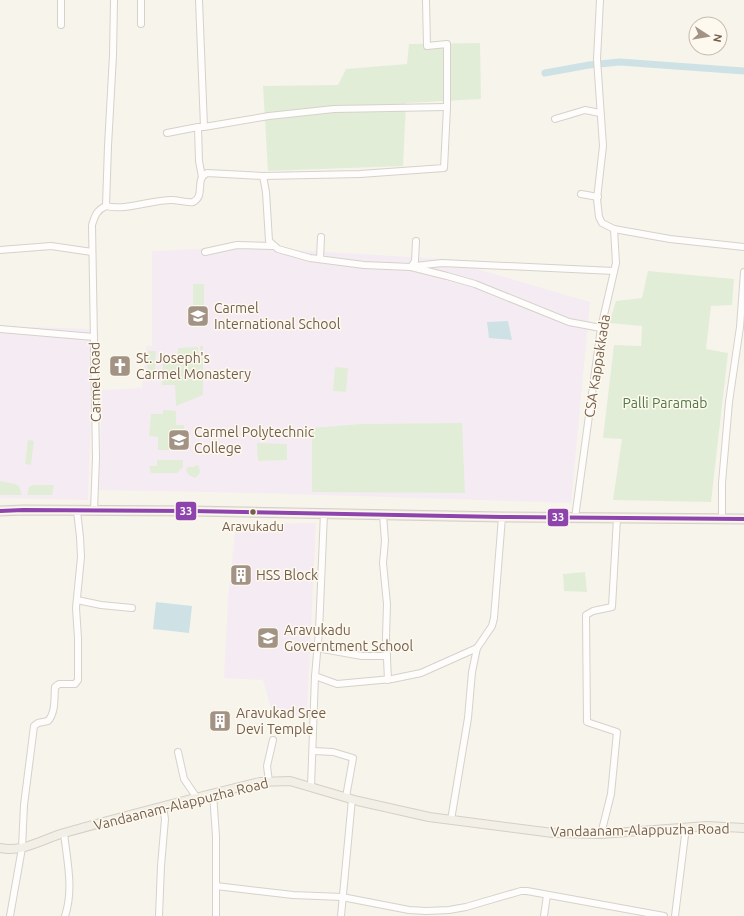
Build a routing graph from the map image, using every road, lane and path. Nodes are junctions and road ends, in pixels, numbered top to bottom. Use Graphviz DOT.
graph roads {
  1 [pos="61,0"];
  2 [pos="114,0"];
  3 [pos="141,0"];
  4 [pos="199,0"];
  5 [pos="426,0"];
  6 [pos="600,0"];
  7 [pos="141,24"];
  8 [pos="61,25"];
  9 [pos="447,107"];
  10 [pos="600,113"];
  11 [pos="555,119"];
  12 [pos="201,127"];
  13 [pos="168,133"];
  14 [pos="202,176"];
  15 [pos="263,176"];
  16 [pos="581,194"];
  17 [pos="598,197"];
  18 [pos="106,206"];
  19 [pos="614,229"];
  20 [pos="321,236"];
  21 [pos="416,241"];
  22 [pos="273,246"];
  23 [pos="744,247"];
  24 [pos="0,250"];
  25 [pos="92,252"];
  26 [pos="204,252"];
  27 [pos="320,259"];
  28 [pos="411,267"];
  29 [pos="614,271"];
  30 [pos="744,272"];
  31 [pos="0,328"];
  32 [pos="601,328"];
  33 [pos="94,337"];
  34 [pos="0,511"];
  35 [pos="76,511"];
  36 [pos="94,511"];
  37 [pos="324,513"];
  38 [pos="383,515"];
  39 [pos="502,517"];
  40 [pos="575,518"];
  41 [pos="617,518"];
  42 [pos="744,519"];
  43 [pos="722,520"];
  44 [pos="77,600"];
  45 [pos="132,608"];
  46 [pos="318,648"];
  47 [pos="477,648"];
  48 [pos="387,656"];
  49 [pos="315,676"];
  50 [pos="388,680"];
  51 [pos="273,740"];
  52 [pos="313,751"];
  53 [pos="178,752"];
  54 [pos="269,782"];
  55 [pos="311,788"];
  56 [pos="213,794"];
  57 [pos="197,798"];
  58 [pos="349,798"];
  59 [pos="163,807"];
  60 [pos="451,820"];
  61 [pos="686,827"];
  62 [pos="744,828"];
  63 [pos="64,833"];
  64 [pos="601,834"];
  65 [pos="0,848"];
  66 [pos="22,848"];
  67 [pos="216,886"];
  68 [pos="547,895"];
  69 [pos="342,897"];
  70 [pos="626,909"];
  71 [pos="420,913"];
  72 [pos="10,916"];
  73 [pos="65,916"];
  74 [pos="159,916"];
  75 [pos="216,916"];
  76 [pos="341,916"];
  77 [pos="544,916"];
  78 [pos="624,916"];
  79 [pos="664,916"];
  80 [pos="675,916"];
  1 -- 8 [label="street"];
  2 -- 18 [label="street"];
  3 -- 7 [label="street"];
  4 -- 12 [label="street"];
  5 -- 9 [label="street"];
  6 -- 10 [label="street"];
  9 -- 12 [label="street"];
  9 -- 15 [label="street"];
  10 -- 11 [label="street"];
  10 -- 17 [label="street"];
  12 -- 13 [label="street"];
  12 -- 14 [label="street"];
  14 -- 15 [label="street"];
  14 -- 18 [label="street"];
  15 -- 22 [label="street"];
  16 -- 17 [label="street"];
  17 -- 19 [label="street"];
  18 -- 25 [label="street, Carmel Road"];
  19 -- 23 [label="street"];
  19 -- 29 [label="street, CSA Kappakkada"];
  20 -- 27 [label="street"];
  21 -- 28 [label="street"];
  22 -- 26 [label="street"];
  22 -- 27 [label="street"];
  24 -- 25 [label="street"];
  25 -- 33 [label="street, Carmel Road"];
  27 -- 28 [label="street"];
  28 -- 29 [label="street"];
  28 -- 32 [label="street"];
  29 -- 32 [label="street, CSA Kappakkada"];
  30 -- 43 [label="street"];
  31 -- 33 [label="street"];
  32 -- 40 [label="street, CSA Kappakkada"];
  33 -- 36 [label="street, Carmel Road"];
  34 -- 35 [label="highway"];
  35 -- 36 [label="highway"];
  35 -- 44 [label="street"];
  36 -- 37 [label="highway"];
  37 -- 38 [label="highway"];
  37 -- 46 [label="street"];
  38 -- 39 [label="highway"];
  38 -- 48 [label="street"];
  39 -- 40 [label="highway"];
  39 -- 47 [label="street"];
  40 -- 41 [label="highway"];
  41 -- 43 [label="highway"];
  41 -- 64 [label="street"];
  42 -- 43 [label="highway"];
  44 -- 45 [label="street"];
  44 -- 66 [label="street"];
  46 -- 48 [label="street"];
  46 -- 49 [label="street"];
  47 -- 50 [label="street"];
  47 -- 60 [label="street"];
  48 -- 50 [label="street"];
  49 -- 50 [label="street"];
  49 -- 52 [label="street"];
  51 -- 54 [label="street"];
  52 -- 55 [label="street"];
  52 -- 58 [label="street"];
  53 -- 57 [label="street"];
  54 -- 55 [label="main road, Vandaanam-Alappuzha Road"];
  54 -- 56 [label="main road, Vandaanam-Alappuzha Road"];
  55 -- 58 [label="main road, Vandaanam-Alappuzha Road"];
  56 -- 57 [label="main road, Vandaanam-Alappuzha Road"];
  56 -- 67 [label="street"];
  57 -- 59 [label="main road, Vandaanam-Alappuzha Road"];
  58 -- 60 [label="main road, Vandaanam-Alappuzha Road"];
  58 -- 69 [label="street"];
  59 -- 63 [label="main road, Vandaanam-Alappuzha Road"];
  59 -- 74 [label="street"];
  60 -- 64 [label="main road, Vandaanam-Alappuzha Road"];
  61 -- 62 [label="main road, Vandaanam-Alappuzha Road"];
  61 -- 64 [label="main road, Vandaanam-Alappuzha Road"];
  61 -- 80 [label="street"];
  63 -- 66 [label="main road, Vandaanam-Alappuzha Road"];
  63 -- 73 [label="street"];
  65 -- 66 [label="main road, Vandaanam-Alappuzha Road"];
  66 -- 72 [label="street"];
  67 -- 69 [label="street"];
  67 -- 75 [label="street"];
  68 -- 70 [label="street"];
  68 -- 71 [label="street"];
  68 -- 77 [label="street"];
  69 -- 71 [label="street"];
  69 -- 76 [label="street"];
  70 -- 78 [label="street"];
  70 -- 79 [label="street"];
}
